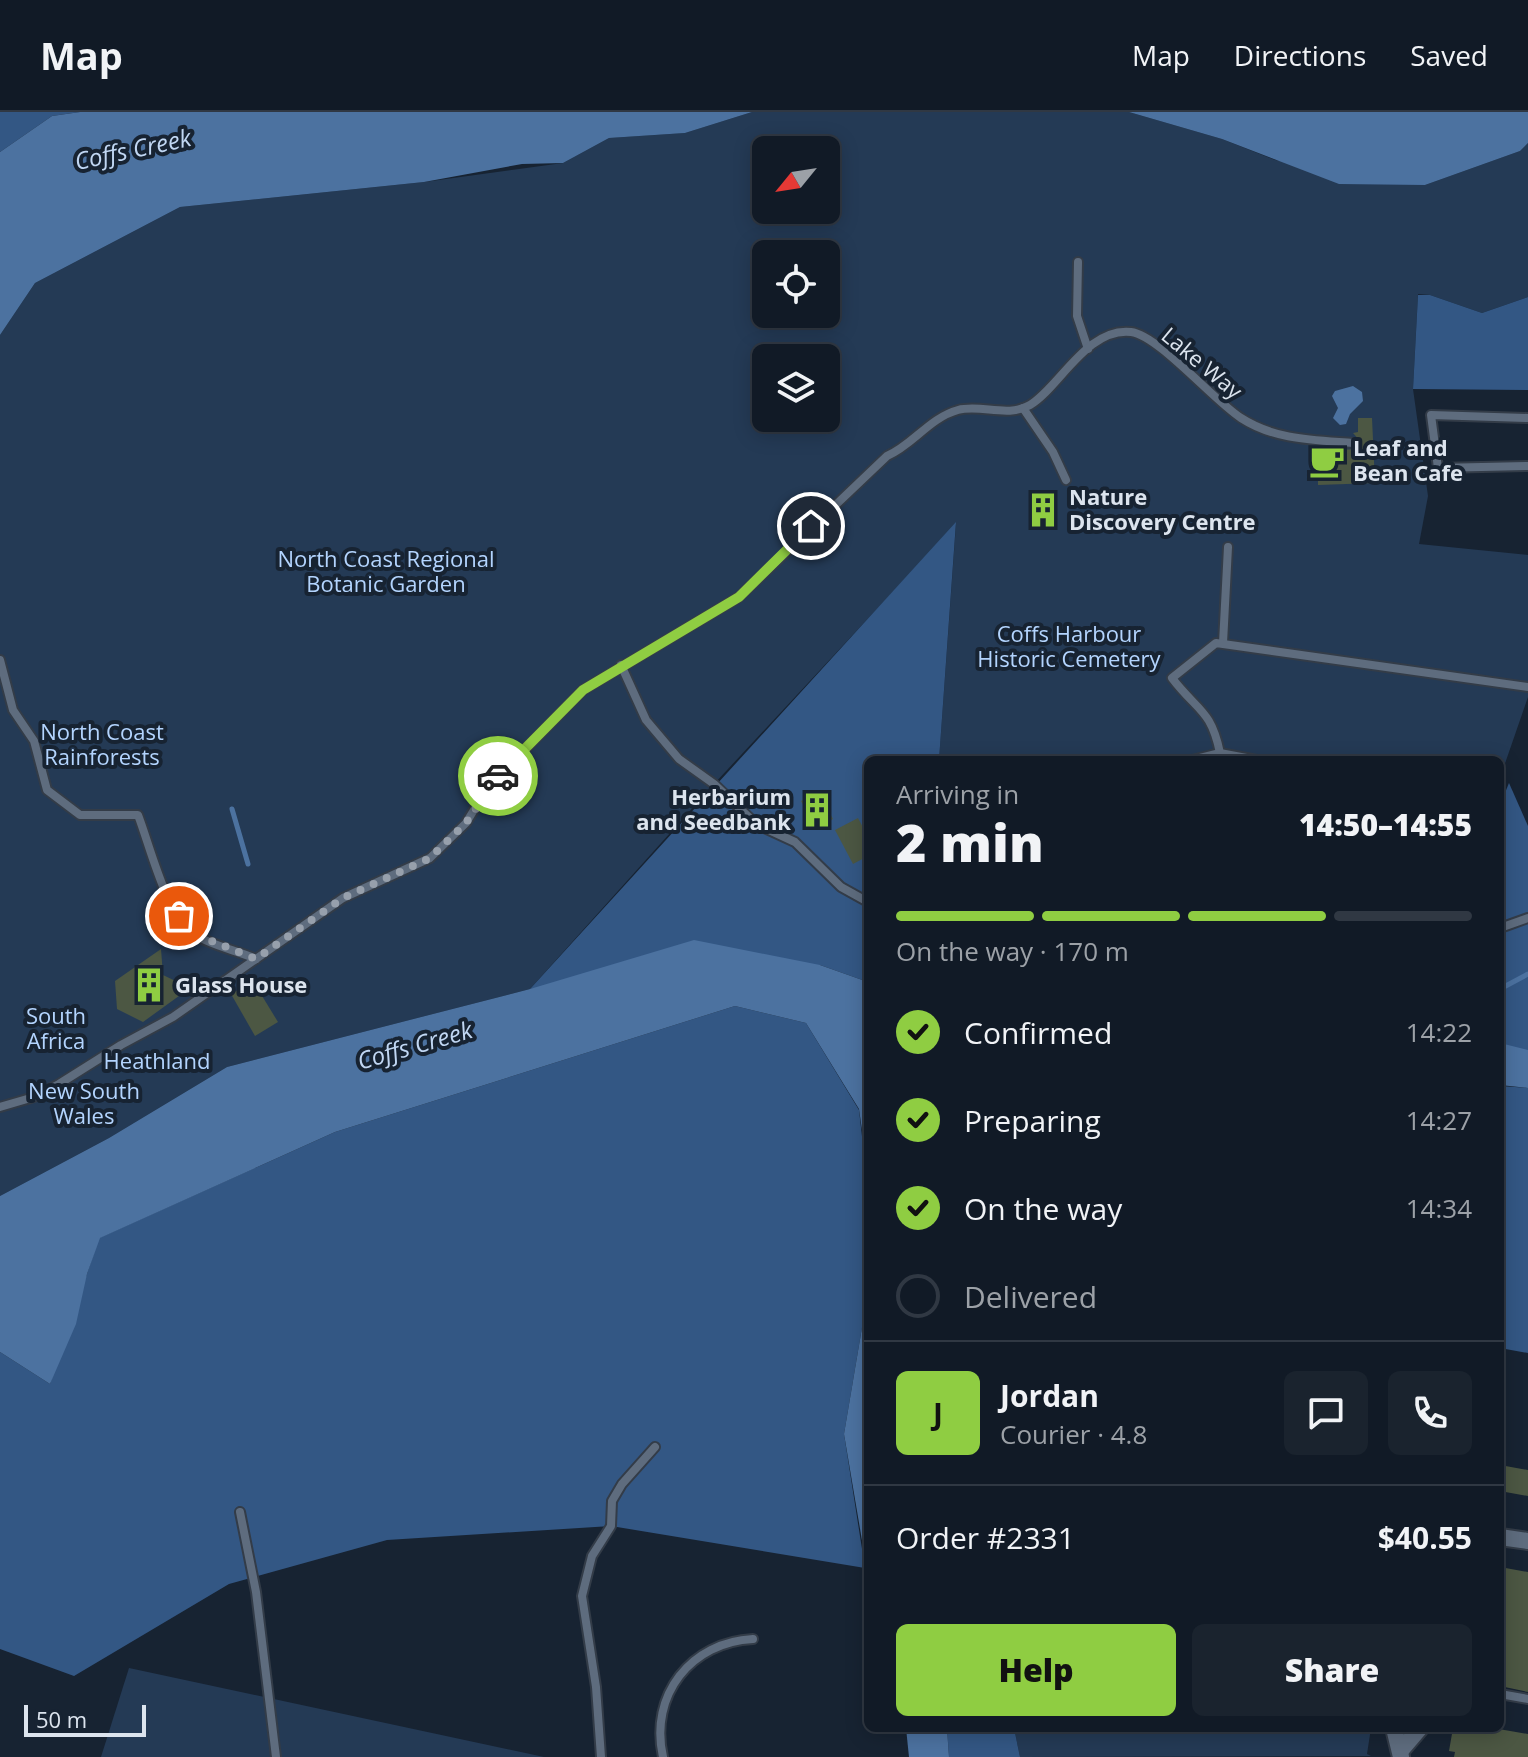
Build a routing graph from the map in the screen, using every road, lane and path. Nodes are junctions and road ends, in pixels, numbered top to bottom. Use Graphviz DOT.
graph roads {
  1 [pos="1078,262"];
  2 [pos="1088,349"];
  3 [pos="1023,408"];
  4 [pos="1528,418"];
  5 [pos="1353,443"];
  6 [pos="1528,466"];
  7 [pos="1066,480"];
  8 [pos="1228,547"];
  9 [pos="1223,643"];
  10 [pos="0,660"];
  11 [pos="621,665"];
  12 [pos="1528,687"];
  13 [pos="1220,753"];
  14 [pos="1208,756"];
  15 [pos="1236,756"];
  16 [pos="864,900"];
  17 [pos="1528,918"];
  18 [pos="1504,927"];
  19 [pos="256,959"];
  20 [pos="0,1107"];
  21 [pos="655,1447"];
  22 [pos="240,1512"];
  23 [pos="1504,1538"];
  24 [pos="1528,1541"];
  25 [pos="753,1639"];
  26 [pos="1504,1695"];
  27 [pos="1528,1699"];
  28 [pos="1395,1732"];
  29 [pos="1417,1732"];
  30 [pos="1401,1753"];
  31 [pos="276,1757"];
  32 [pos="601,1757"];
  33 [pos="663,1757"];
  1 -- 2 [label="lane"];
  2 -- 3 [label="lane, Lake Way"];
  2 -- 5 [label="lane, Lake Way"];
  3 -- 7 [label="lane"];
  3 -- 11 [label="lane"];
  4 -- 6 [label="lane"];
  8 -- 9 [label="lane"];
  9 -- 12 [label="lane"];
  9 -- 13 [label="lane"];
  10 -- 19 [label="lane"];
  11 -- 16 [label="lane"];
  11 -- 19 [label="lane"];
  13 -- 14 [label="lane"];
  13 -- 15 [label="lane"];
  17 -- 18 [label="lane"];
  19 -- 20 [label="lane"];
  21 -- 32 [label="lane"];
  22 -- 31 [label="lane"];
  23 -- 24 [label="street"];
  25 -- 33 [label="lane"];
  26 -- 27 [label="lane"];
  28 -- 30 [label="street"];
  29 -- 30 [label="street"];
}
